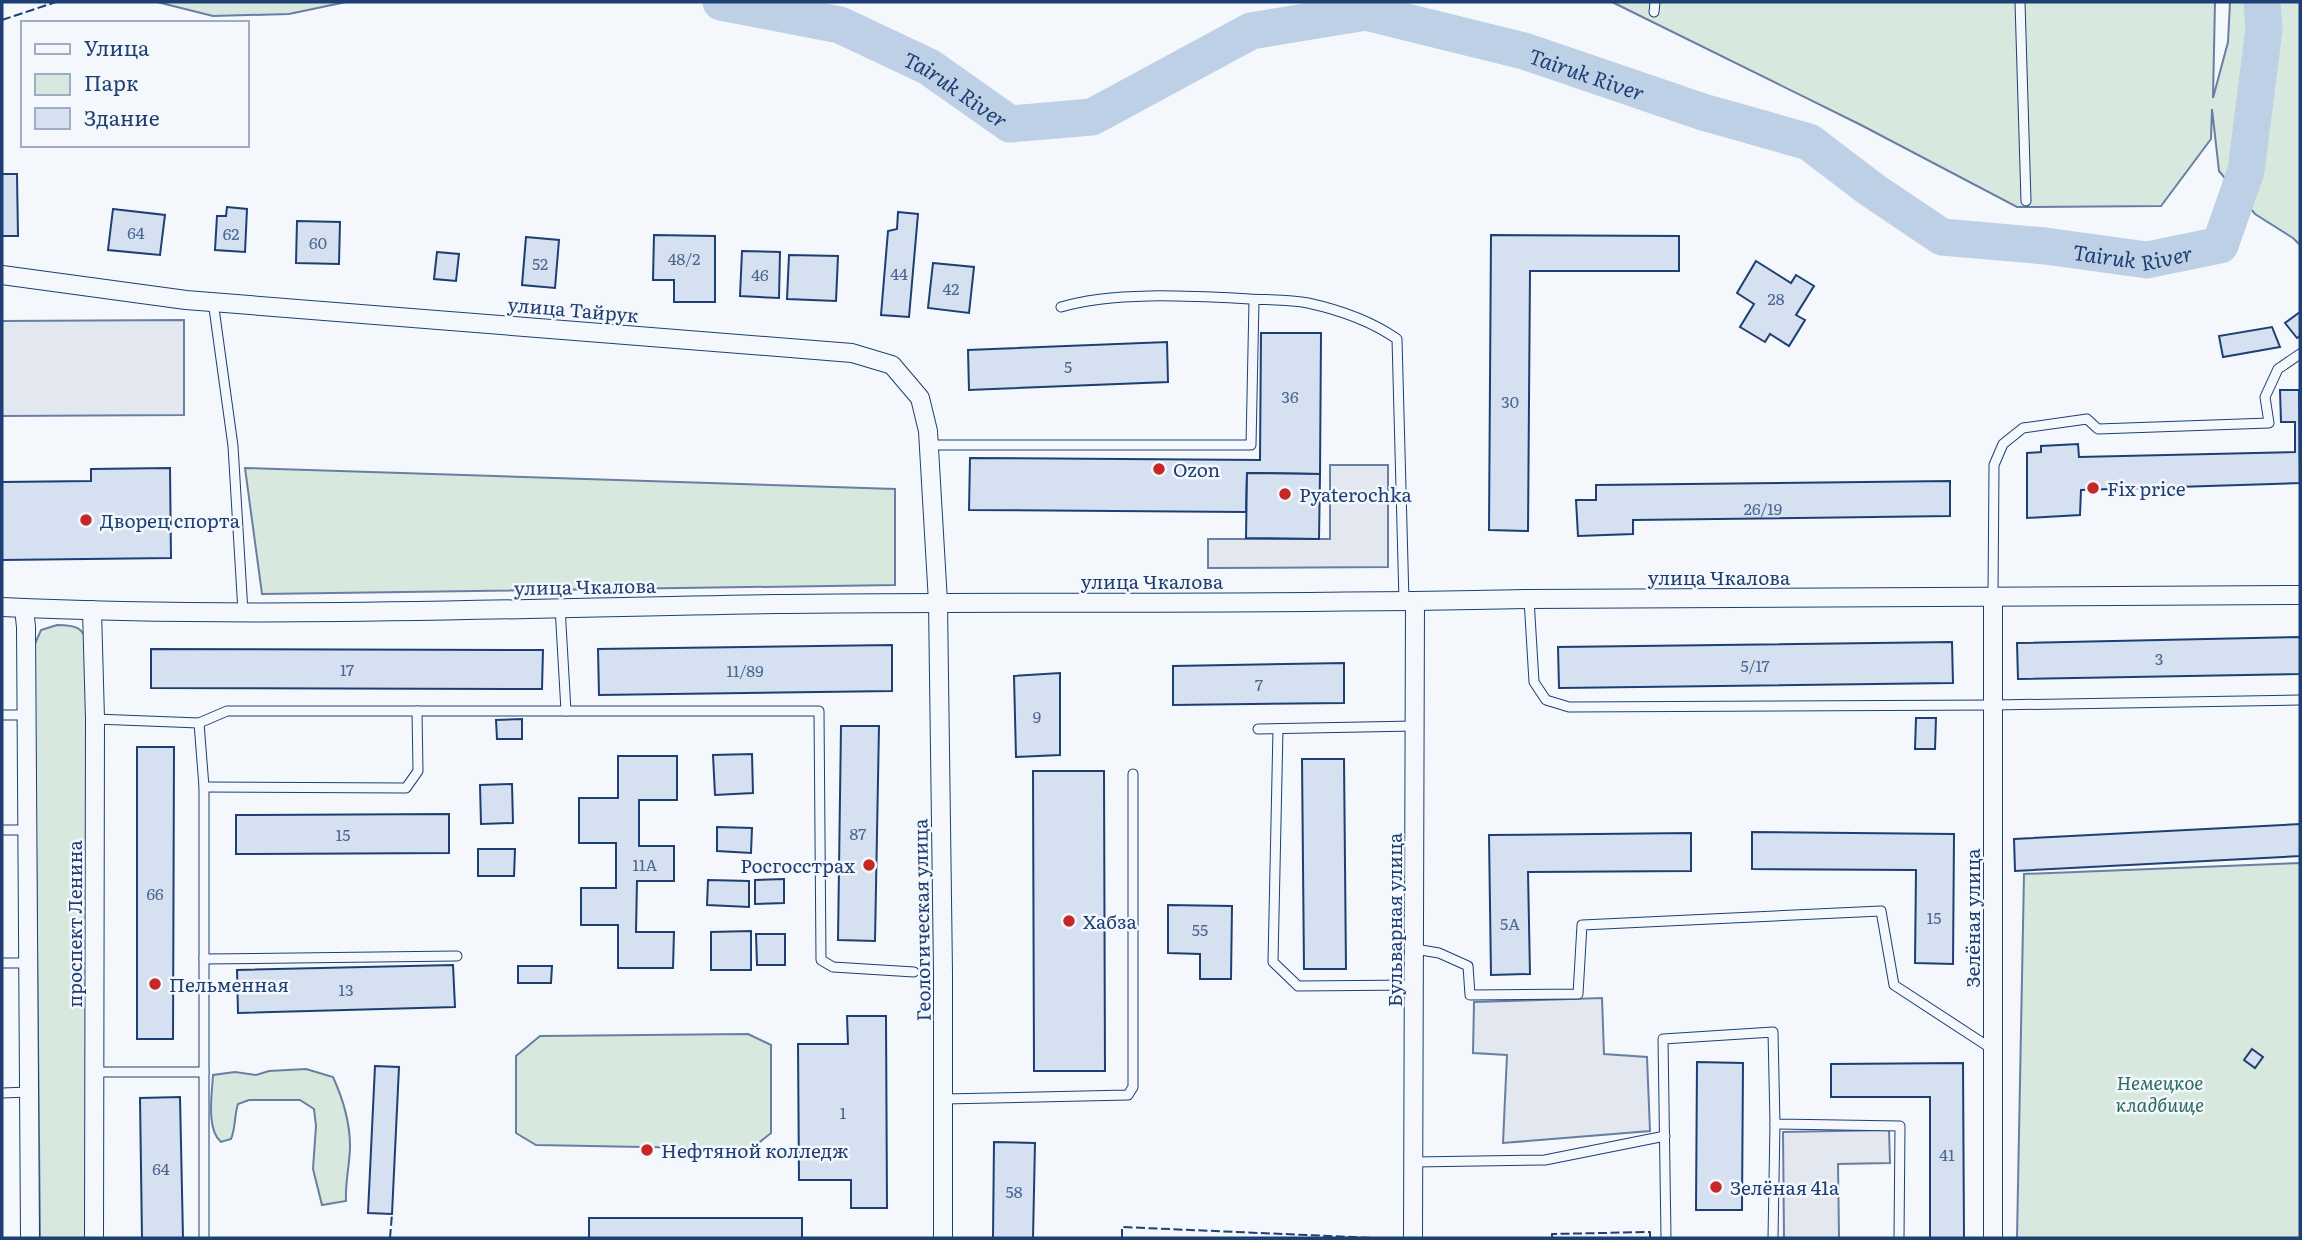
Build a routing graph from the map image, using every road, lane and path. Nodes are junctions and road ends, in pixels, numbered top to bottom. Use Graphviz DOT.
graph roads {
  1 [pos="1655,2"];
  2 [pos="2020,2"];
  3 [pos="1654,12"];
  4 [pos="2026,201"];
  5 [pos="2,275"];
  6 [pos="1254,300"];
  7 [pos="213,301"];
  8 [pos="1060,307"];
  9 [pos="2300,354"];
  10 [pos="929,445"];
  11 [pos="2300,595"];
  12 [pos="1993,597"];
  13 [pos="1529,599"];
  14 [pos="938,602"];
  15 [pos="1410,602"];
  16 [pos="2,607"];
  17 [pos="561,607"];
  18 [pos="24,608"];
  19 [pos="92,610"];
  20 [pos="243,612"];
  21 [pos="2300,700"];
  22 [pos="1994,705"];
  23 [pos="566,710"];
  24 [pos="417,711"];
  25 [pos="2,715"];
  26 [pos="27,715"];
  27 [pos="95,719"];
  28 [pos="199,723"];
  29 [pos="1415,726"];
  30 [pos="1258,729"];
  31 [pos="1278,729"];
  32 [pos="1133,774"];
  33 [pos="204,788"];
  34 [pos="2,830"];
  35 [pos="27,830"];
  36 [pos="1415,949"];
  37 [pos="457,956"];
  38 [pos="204,959"];
  39 [pos="2,963"];
  40 [pos="28,963"];
  41 [pos="914,972"];
  42 [pos="1414,985"];
  43 [pos="1993,1049"];
  44 [pos="94,1072"];
  45 [pos="204,1072"];
  46 [pos="29,1092"];
  47 [pos="2,1093"];
  48 [pos="943,1099"];
  49 [pos="1775,1124"];
  50 [pos="1665,1136"];
  51 [pos="1414,1162"];
  52 [pos="30,1238"];
  53 [pos="94,1238"];
  54 [pos="204,1238"];
  55 [pos="943,1238"];
  56 [pos="1413,1238"];
  57 [pos="1666,1238"];
  58 [pos="1773,1238"];
  59 [pos="1899,1238"];
  60 [pos="1993,1238"];
  1 -- 3 [label="lane"];
  2 -- 4 [label="lane"];
  5 -- 7 [label="street, улица Тайрук"];
  6 -- 8 [label="lane"];
  6 -- 10 [label="lane"];
  6 -- 15 [label="lane"];
  7 -- 10 [label="street, улица Тайрук"];
  7 -- 20 [label="lane"];
  9 -- 12 [label="lane"];
  10 -- 14 [label="street, улица Тайрук"];
  11 -- 12 [label="street, улица Чкалова"];
  12 -- 13 [label="street, улица Чкалова"];
  12 -- 22 [label="street, Зелёная улица"];
  13 -- 15 [label="street, улица Чкалова"];
  13 -- 22 [label="lane"];
  14 -- 15 [label="street, улица Чкалова"];
  14 -- 17 [label="street, улица Чкалова"];
  14 -- 48 [label="street, Геологическая улица"];
  15 -- 29 [label="street, Бульварная улица"];
  16 -- 18 [label="street, улица Чкалова"];
  17 -- 20 [label="street, улица Чкалова"];
  17 -- 23 [label="lane"];
  18 -- 19 [label="street, улица Чкалова"];
  18 -- 26 [label="street"];
  19 -- 20 [label="street, улица Чкалова"];
  19 -- 27 [label="street, проспект Ленина"];
  21 -- 22 [label="lane"];
  22 -- 43 [label="street, Зелёная улица"];
  23 -- 24 [label="lane"];
  23 -- 41 [label="lane"];
  24 -- 28 [label="lane"];
  24 -- 33 [label="lane"];
  25 -- 26 [label="lane"];
  26 -- 35 [label="street"];
  27 -- 28 [label="lane"];
  27 -- 44 [label="street, проспект Ленина"];
  28 -- 33 [label="lane"];
  29 -- 31 [label="lane"];
  29 -- 36 [label="street, Бульварная улица"];
  30 -- 31 [label="lane"];
  31 -- 42 [label="lane"];
  32 -- 48 [label="lane"];
  33 -- 38 [label="lane"];
  34 -- 35 [label="lane"];
  35 -- 40 [label="street"];
  36 -- 42 [label="street, Бульварная улица"];
  36 -- 43 [label="lane"];
  37 -- 38 [label="lane"];
  38 -- 45 [label="lane"];
  39 -- 40 [label="lane"];
  40 -- 46 [label="street"];
  42 -- 51 [label="street, Бульварная улица"];
  43 -- 60 [label="street, Зелёная улица"];
  44 -- 45 [label="lane"];
  44 -- 53 [label="street, проспект Ленина"];
  45 -- 54 [label="lane"];
  46 -- 47 [label="lane"];
  46 -- 52 [label="street"];
  48 -- 55 [label="street, Геологическая улица"];
  49 -- 50 [label="lane"];
  49 -- 58 [label="lane"];
  49 -- 59 [label="lane"];
  50 -- 51 [label="lane"];
  50 -- 57 [label="lane"];
  51 -- 56 [label="street, Бульварная улица"];
}
